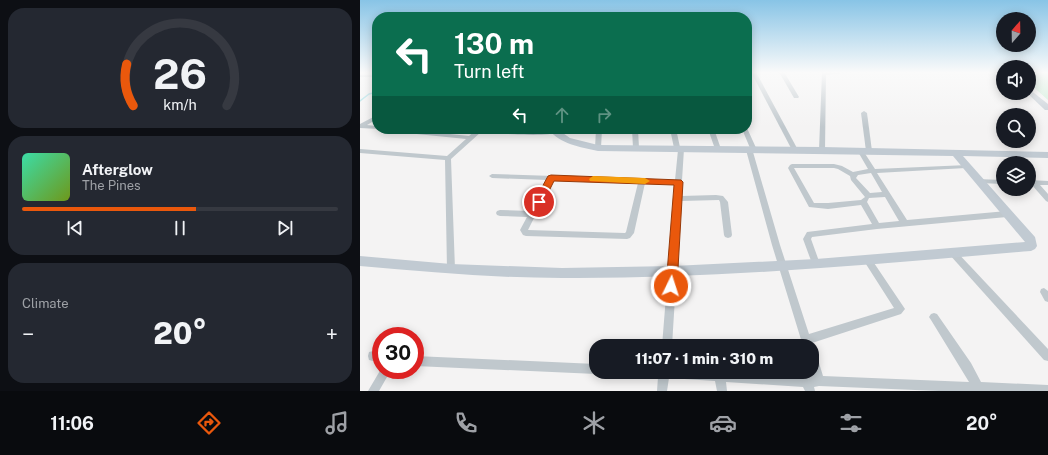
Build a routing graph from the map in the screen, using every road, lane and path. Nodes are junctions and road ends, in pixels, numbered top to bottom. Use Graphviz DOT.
graph roads {
  1 [pos="763,90"];
  2 [pos="792,90"];
  3 [pos="824,90"];
  4 [pos="796,97"];
  5 [pos="1036,97"];
  6 [pos="1048,108"];
  7 [pos="864,113"];
  8 [pos="372,120"];
  9 [pos="361,126"];
  10 [pos="372,127"];
  11 [pos="434,134"];
  12 [pos="476,134"];
  13 [pos="561,134"];
  14 [pos="599,134"];
  15 [pos="636,134"];
  16 [pos="675,134"];
  17 [pos="713,134"];
  18 [pos="746,134"];
  19 [pos="471,138"];
  20 [pos="598,148"];
  21 [pos="636,148"];
  22 [pos="679,148"];
  23 [pos="718,148"];
  24 [pos="751,150"];
  25 [pos="795,150"];
  26 [pos="822,150"];
  27 [pos="360,151"];
  28 [pos="864,151"];
  29 [pos="956,154"];
  30 [pos="1048,155"];
  31 [pos="448,158"];
  32 [pos="966,166"];
  33 [pos="872,171"];
  34 [pos="853,175"];
  35 [pos="492,176"];
  36 [pos="551,178"];
  37 [pos="642,181"];
  38 [pos="979,181"];
  39 [pos="678,182"];
  40 [pos="996,182"];
  41 [pos="1036,182"];
  42 [pos="1048,183"];
  43 [pos="1036,186"];
  44 [pos="887,194"];
  45 [pos="678,199"];
  46 [pos="866,199"];
  47 [pos="1048,199"];
  48 [pos="500,213"];
  49 [pos="532,214"];
  50 [pos="1007,214"];
  51 [pos="905,224"];
  52 [pos="877,226"];
  53 [pos="728,235"];
  54 [pos="952,252"];
  55 [pos="868,259"];
  56 [pos="360,261"];
  57 [pos="783,264"];
  58 [pos="816,264"];
  59 [pos="451,269"];
  60 [pos="673,271"];
  61 [pos="934,317"];
  62 [pos="667,339"];
  63 [pos="806,339"];
  64 [pos="818,339"];
  65 [pos="1048,356"];
  66 [pos="424,361"];
  67 [pos="589,369"];
  68 [pos="380,379"];
  69 [pos="663,379"];
  70 [pos="720,379"];
  71 [pos="738,379"];
  72 [pos="819,380"];
  73 [pos="808,387"];
  74 [pos="978,387"];
  75 [pos="899,388"];
  76 [pos="1013,389"];
  77 [pos="1048,390"];
  78 [pos="373,391"];
  79 [pos="662,391"];
  80 [pos="722,391"];
  1 -- 25 [label="street"];
  2 -- 4 [label="street"];
  3 -- 26 [label="street"];
  5 -- 6 [label="street"];
  7 -- 28 [label="street"];
  8 -- 9 [label="street"];
  9 -- 10 [label="street"];
  11 -- 19 [label="street"];
  12 -- 19 [label="street"];
  13 -- 20 [label="street"];
  14 -- 20 [label="street"];
  15 -- 21 [label="street"];
  16 -- 22 [label="street"];
  17 -- 23 [label="street"];
  18 -- 24 [label="street"];
  19 -- 31 [label="street"];
  20 -- 21 [label="street"];
  21 -- 22 [label="street"];
  22 -- 23 [label="street"];
  22 -- 39 [label="street"];
  23 -- 24 [label="street"];
  24 -- 25 [label="street"];
  24 -- 57 [label="street"];
  25 -- 26 [label="street"];
  26 -- 28 [label="street"];
  27 -- 31 [label="street"];
  28 -- 29 [label="street"];
  28 -- 33 [label="street"];
  29 -- 30 [label="street"];
  29 -- 32 [label="street"];
  31 -- 59 [label="street"];
  32 -- 33 [label="street"];
  32 -- 38 [label="street"];
  33 -- 34 [label="street"];
  33 -- 44 [label="street"];
  34 -- 46 [label="street"];
  34 -- 46 [label="street"];
  35 -- 36 [label="street"];
  36 -- 37 [label="street"];
  36 -- 49 [label="street"];
  37 -- 39 [label="street"];
  37 -- 49 [label="street"];
  38 -- 40 [label="street"];
  38 -- 50 [label="street"];
  39 -- 45 [label="street"];
  41 -- 42 [label="street"];
  43 -- 47 [label="street"];
  44 -- 46 [label="street"];
  44 -- 51 [label="street"];
  45 -- 53 [label="street"];
  45 -- 60 [label="street"];
  46 -- 52 [label="street"];
  48 -- 49 [label="street"];
  50 -- 51 [label="street"];
  50 -- 54 [label="street"];
  51 -- 52 [label="street"];
  52 -- 58 [label="street"];
  54 -- 55 [label="street"];
  54 -- 65 [label="street"];
  55 -- 58 [label="street"];
  55 -- 64 [label="street"];
  56 -- 59 [label="street"];
  57 -- 58 [label="street"];
  57 -- 60 [label="street"];
  57 -- 63 [label="street"];
  59 -- 60 [label="street"];
  60 -- 62 [label="street"];
  61 -- 74 [label="street"];
  66 -- 67 [label="street"];
  68 -- 78 [label="street"];
  69 -- 79 [label="street"];
  70 -- 80 [label="street"];
  71 -- 73 [label="street"];
  72 -- 73 [label="street"];
  72 -- 75 [label="street"];
  74 -- 75 [label="street"];
  74 -- 76 [label="street"];
  76 -- 77 [label="street"];
}
